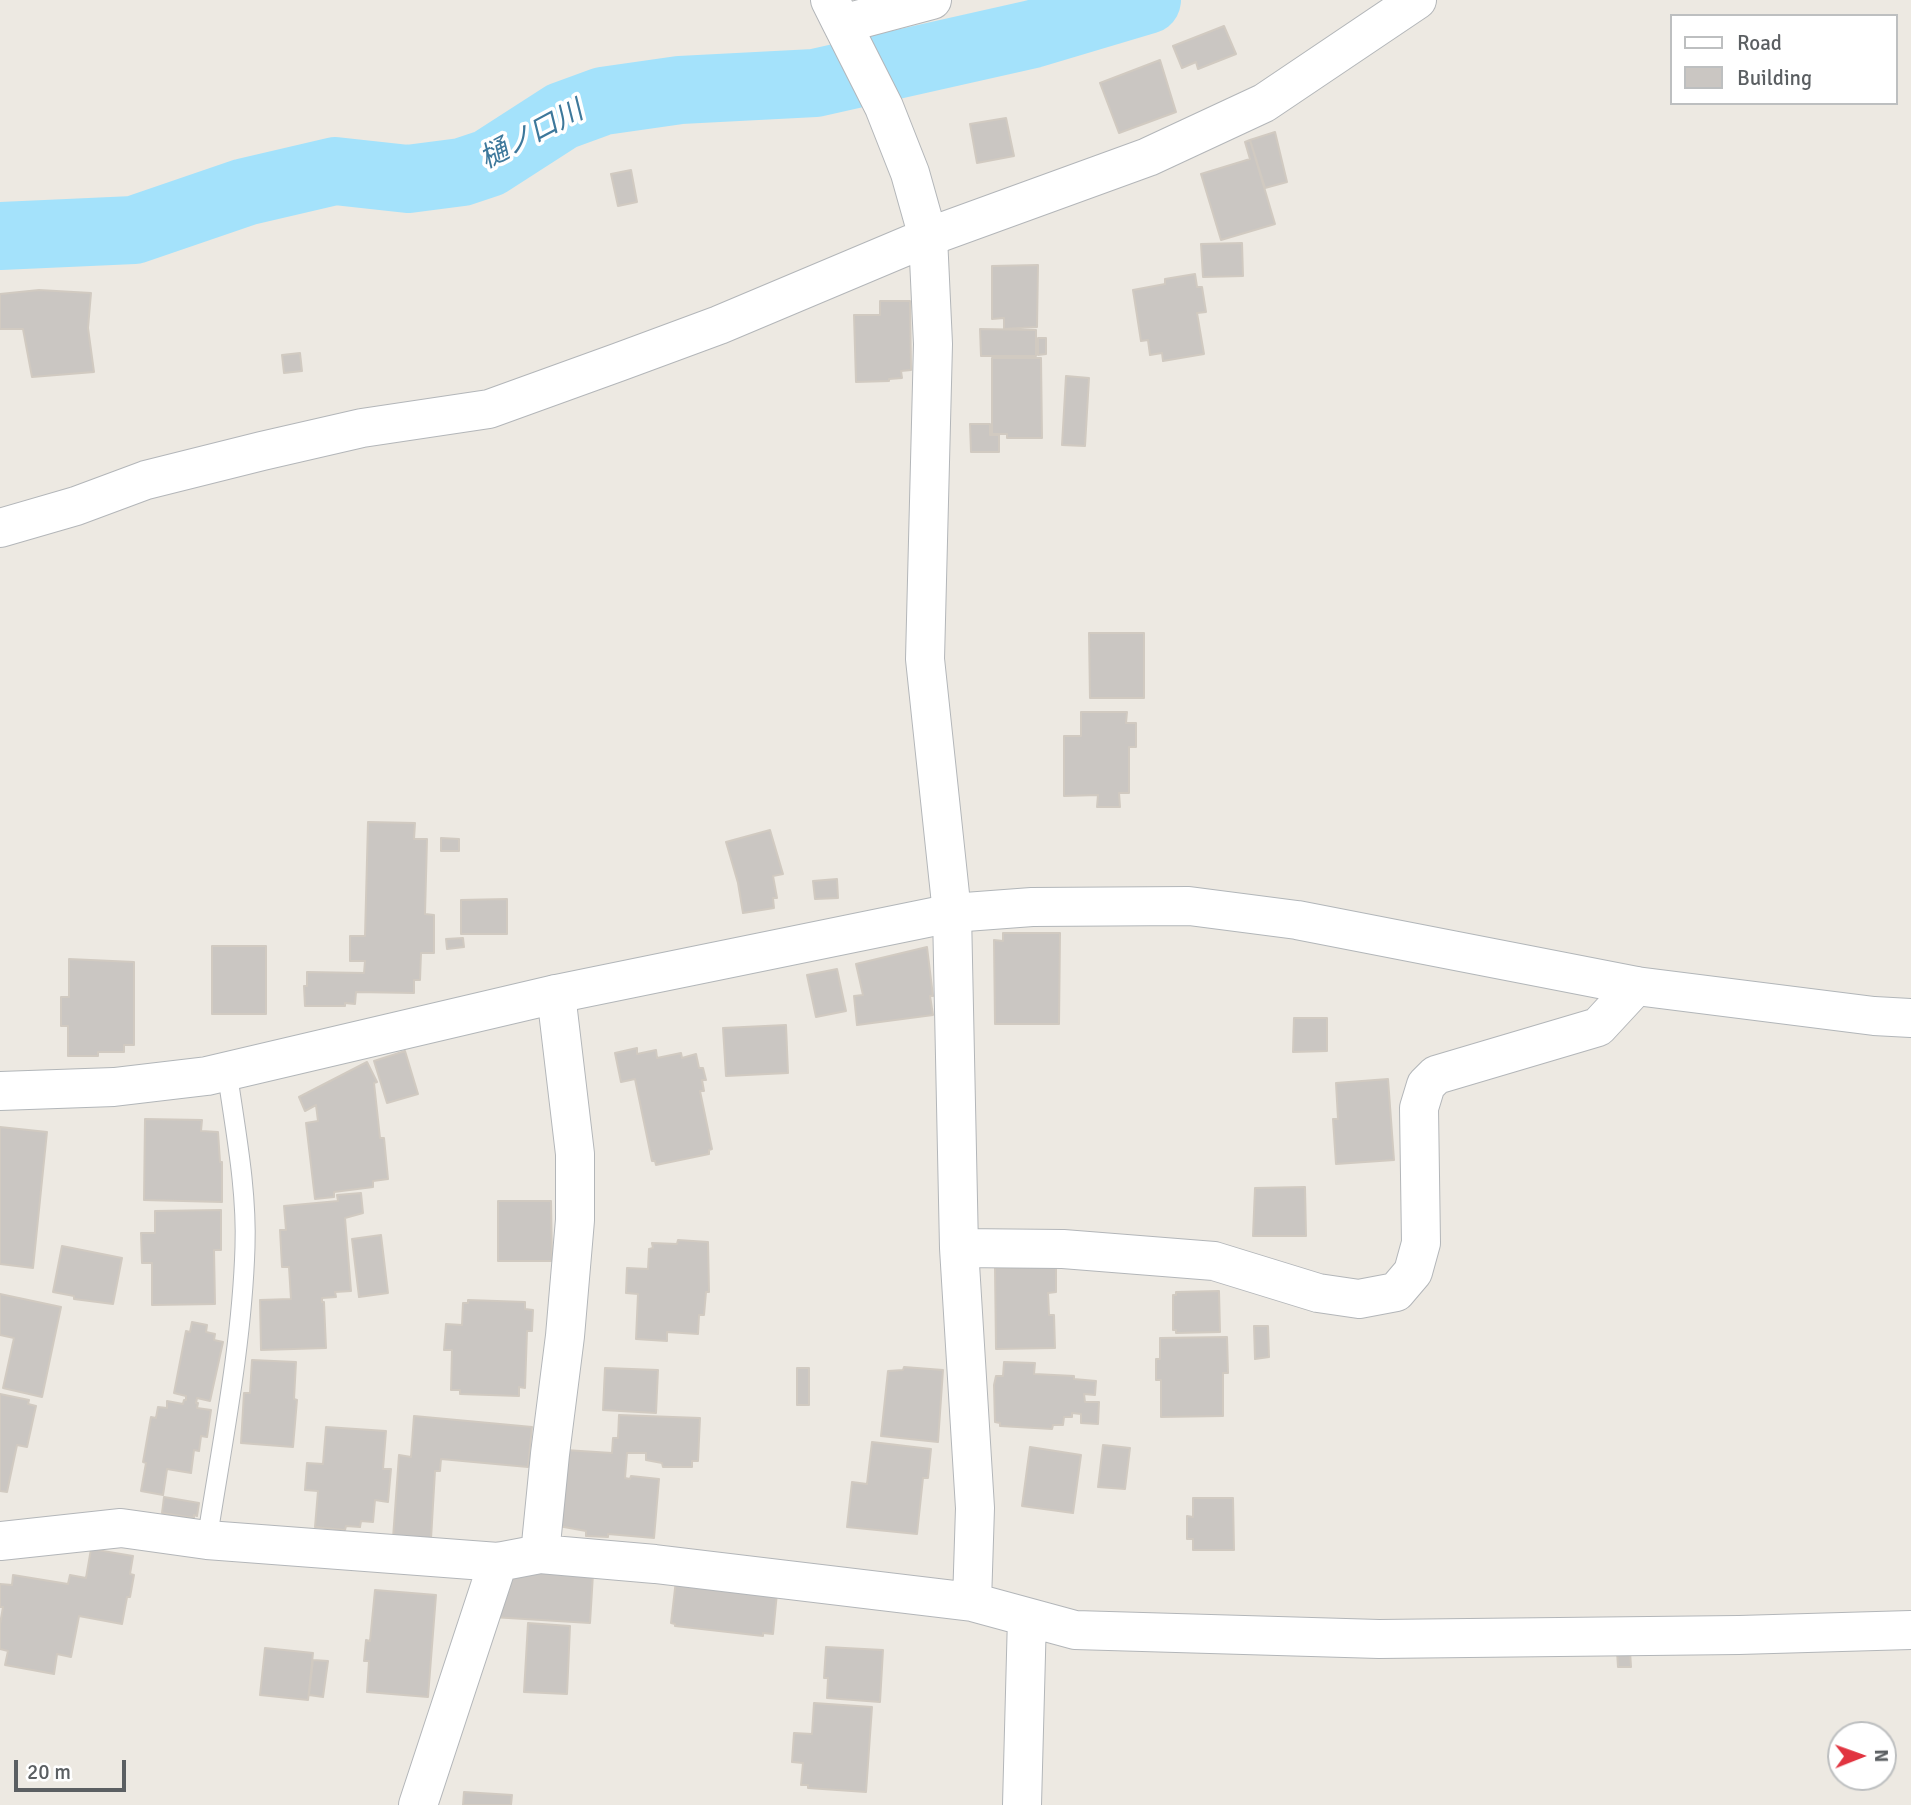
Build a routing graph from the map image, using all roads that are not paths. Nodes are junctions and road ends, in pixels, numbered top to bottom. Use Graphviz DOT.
graph roads {
  1 [pos="932,0"];
  2 [pos="1417,0"];
  3 [pos="841,22"];
  4 [pos="928,237"];
  5 [pos="0,528"];
  6 [pos="952,913"];
  7 [pos="1636,986"];
  8 [pos="556,994"];
  9 [pos="1911,1018"];
  10 [pos="227,1071"];
  11 [pos="0,1091"];
  12 [pos="959,1248"];
  13 [pos="207,1540"];
  14 [pos="0,1541"];
  15 [pos="540,1554"];
  16 [pos="498,1562"];
  17 [pos="972,1602"];
  18 [pos="1027,1616"];
  19 [pos="1911,1630"];
  20 [pos="418,1805"];
  21 [pos="1022,1805"];
  1 -- 3 [label="street"];
  2 -- 4 [label="street"];
  3 -- 4 [label="street"];
  4 -- 5 [label="street"];
  4 -- 6 [label="street"];
  6 -- 7 [label="street"];
  6 -- 8 [label="street"];
  6 -- 12 [label="street"];
  7 -- 9 [label="street"];
  7 -- 12 [label="street"];
  8 -- 10 [label="street"];
  8 -- 15 [label="street"];
  10 -- 11 [label="street"];
  10 -- 13 [label="lane"];
  12 -- 17 [label="street"];
  13 -- 14 [label="street"];
  13 -- 16 [label="street"];
  15 -- 16 [label="street"];
  15 -- 17 [label="street"];
  16 -- 20 [label="street"];
  17 -- 18 [label="street"];
  18 -- 19 [label="street"];
  18 -- 21 [label="street"];
}
